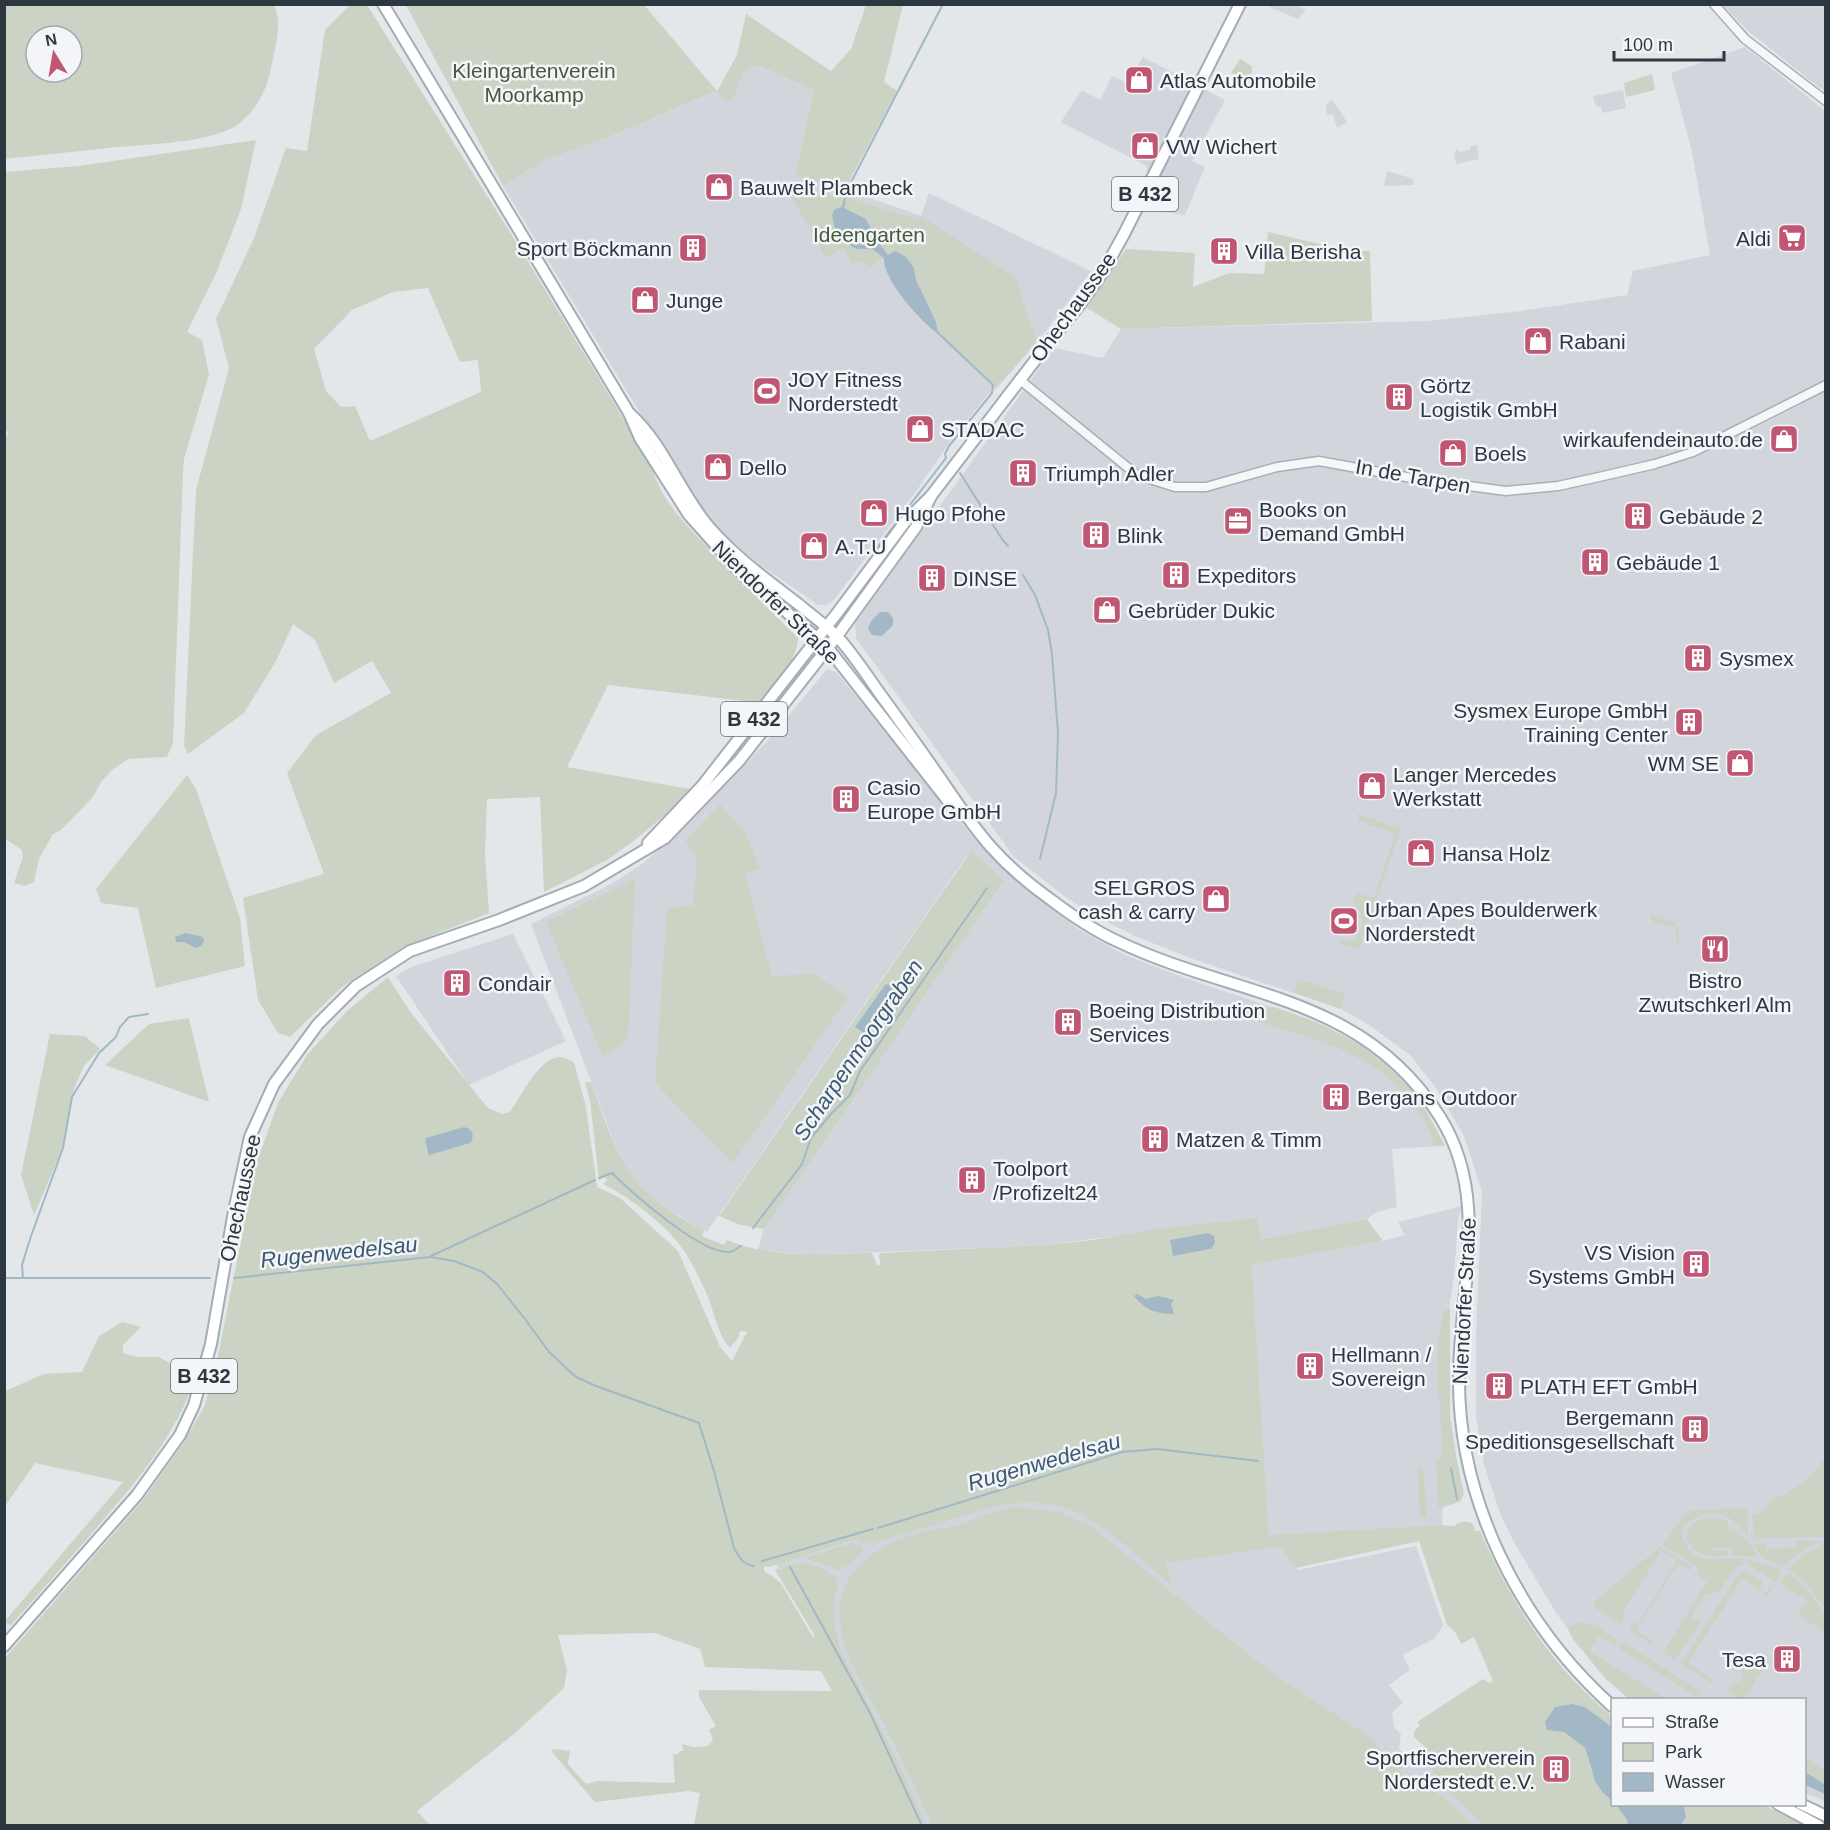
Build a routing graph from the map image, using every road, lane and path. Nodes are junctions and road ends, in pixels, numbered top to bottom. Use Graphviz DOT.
graph roads {
  1 [pos="382,4"];
  2 [pos="1240,4"];
  3 [pos="1714,4"];
  4 [pos="1826,101"];
  5 [pos="1020,380"];
  6 [pos="1826,386"];
  7 [pos="629,413"];
  8 [pos="931,496"];
  9 [pos="826,627"];
  10 [pos="837,636"];
  11 [pos="818,638"];
  12 [pos="828,648"];
  13 [pos="960,809"];
  14 [pos="634,857"];
  15 [pos="4,1646"];
  16 [pos="1611,1705"];
  17 [pos="1782,1806"];
  18 [pos="1805,1806"];
  19 [pos="1826,1816"];
  20 [pos="1819,1826"];
  1 -- 7 [label="main road, Niendorfer Straße"];
  2 -- 5 [label="main road, Ohechaussee / B 432"];
  3 -- 4 [label="street"];
  5 -- 6 [label="street, In de Tarpen"];
  5 -- 8 [label="main road, Ohechaussee / B 432"];
  7 -- 9 [label="main road, Niendorfer Straße"];
  7 -- 11 [label="main road, Niendorfer Straße"];
  8 -- 9 [label="main road, Ohechaussee / B 432"];
  8 -- 10 [label="main road, Ohechaussee / B 432"];
  9 -- 10 [label="main road, Niendorfer Straße"];
  9 -- 11 [label="main road, Ohechaussee / B 432"];
  10 -- 12 [label="main road, Ohechaussee / B 432"];
  10 -- 13 [label="main road, Niendorfer Straße"];
  11 -- 12 [label="main road, Niendorfer Straße"];
  11 -- 14 [label="main road, Ohechaussee / B 432"];
  12 -- 13 [label="main road, Niendorfer Straße"];
  12 -- 14 [label="main road, Ohechaussee / B 432"];
  13 -- 16 [label="main road, Niendorfer Straße"];
  14 -- 15 [label="main road, Ohechaussee / B 432"];
  17 -- 20 [label="main road"];
  18 -- 19 [label="main road"];
}
